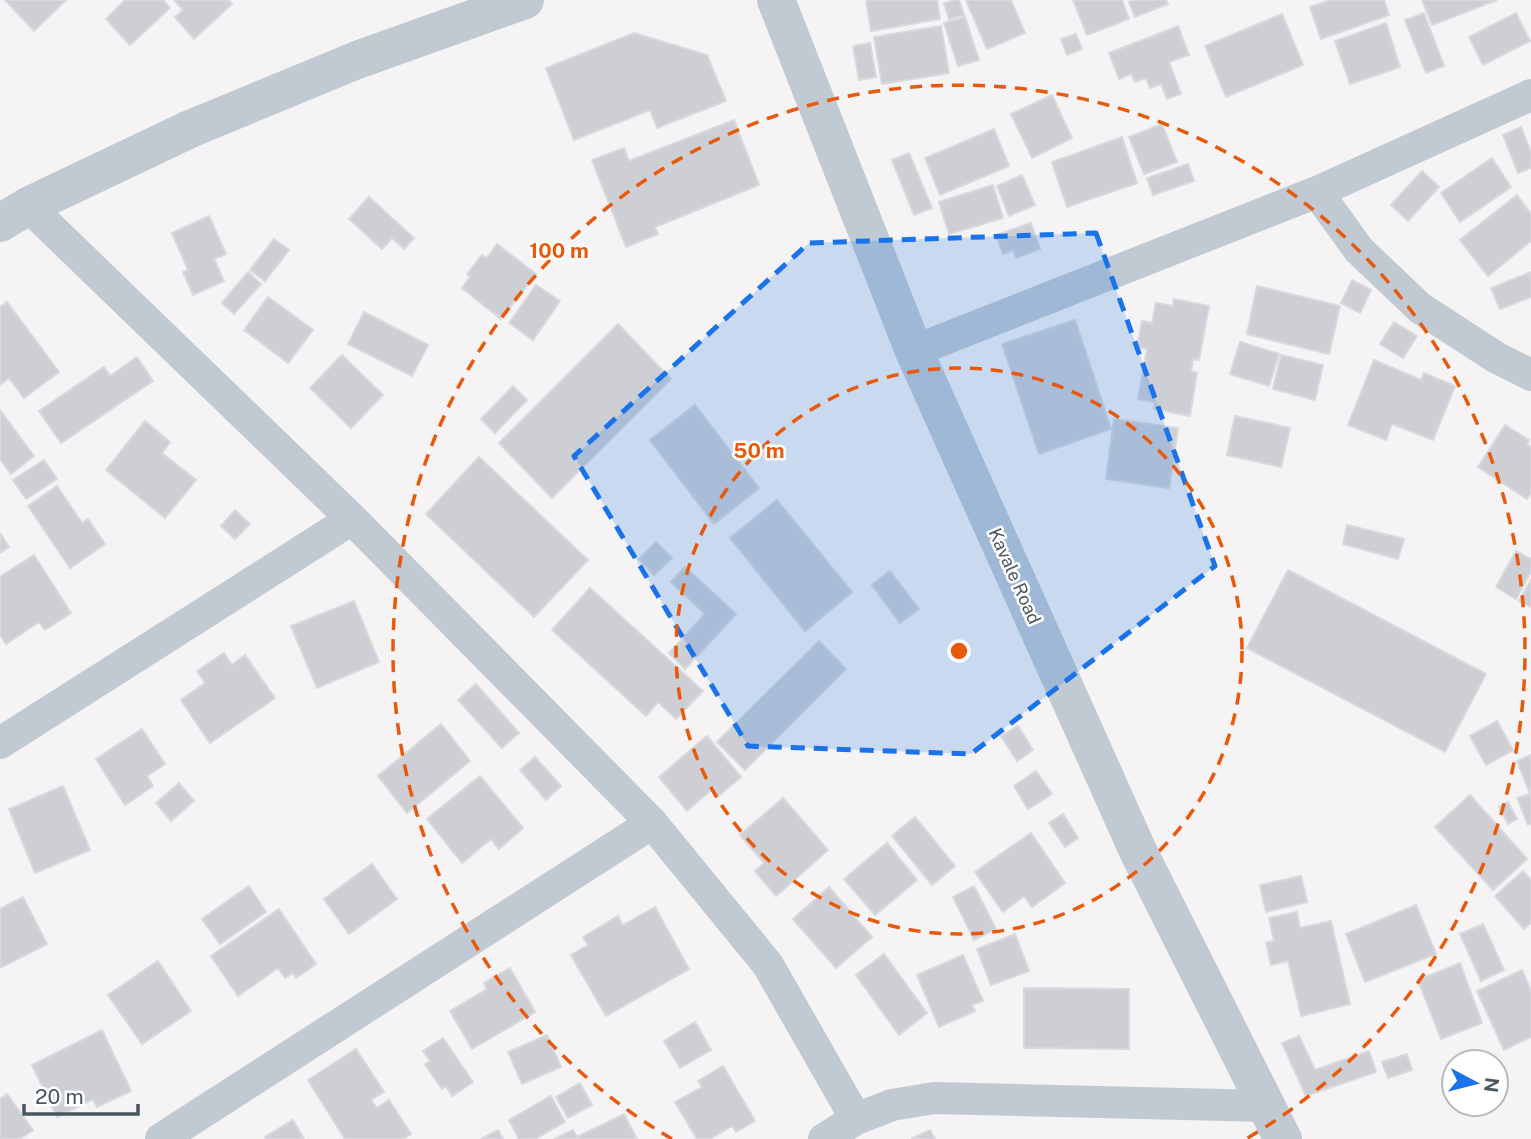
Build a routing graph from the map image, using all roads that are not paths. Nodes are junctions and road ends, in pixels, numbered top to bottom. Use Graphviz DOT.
graph roads {
  1 [pos="525,0"];
  2 [pos="775,0"];
  3 [pos="1531,95"];
  4 [pos="1317,192"];
  5 [pos="14,215"];
  6 [pos="914,351"];
  7 [pos="1531,375"];
  8 [pos="352,519"];
  9 [pos="0,743"];
  10 [pos="652,823"];
  11 [pos="856,1119"];
  12 [pos="1274,1123"];
  13 [pos="162,1139"];
  14 [pos="824,1139"];
  1 -- 5 [label="street"];
  2 -- 6 [label="street, Kavale Road"];
  3 -- 4 [label="street"];
  4 -- 6 [label="street"];
  4 -- 7 [label="street"];
  5 -- 8 [label="street"];
  6 -- 12 [label="street, Kavale Road"];
  8 -- 9 [label="street"];
  8 -- 10 [label="street"];
  10 -- 11 [label="street"];
  10 -- 13 [label="street"];
  11 -- 12 [label="street"];
  11 -- 14 [label="street"];
}
